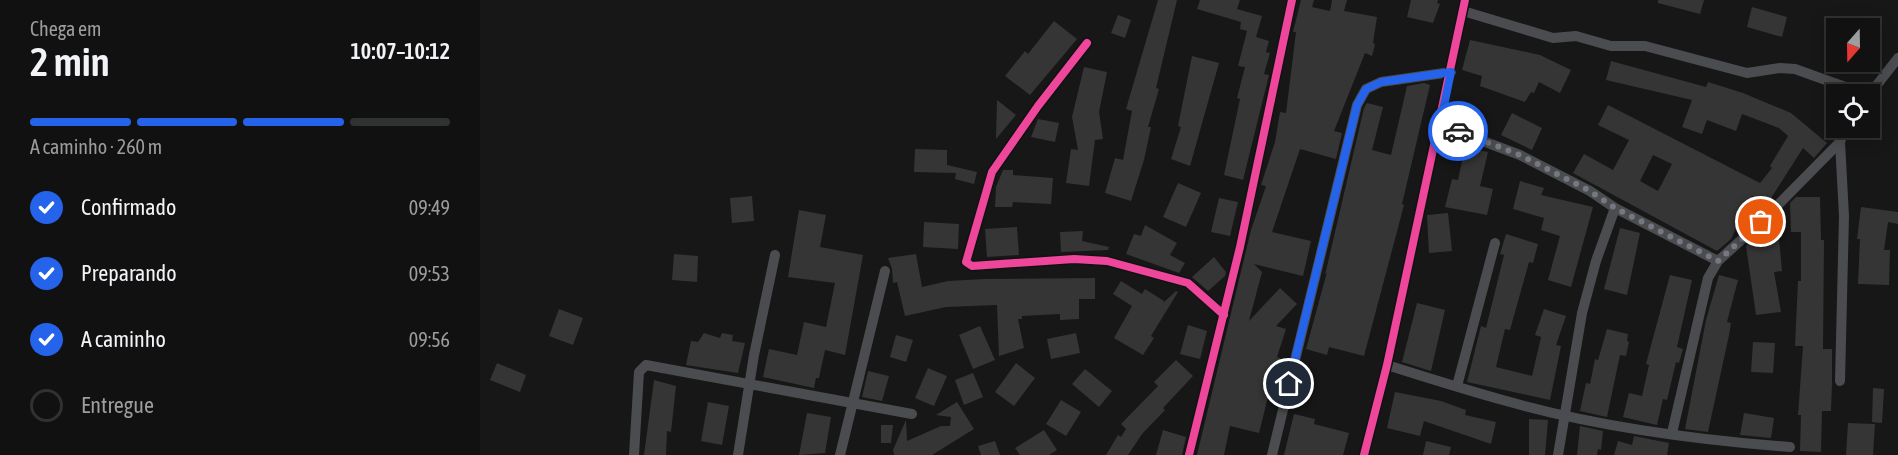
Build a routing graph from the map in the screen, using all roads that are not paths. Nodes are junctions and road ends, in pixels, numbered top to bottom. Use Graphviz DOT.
graph roads {
  1 [pos="1292,0"];
  2 [pos="1464,6"];
  3 [pos="1086,43"];
  4 [pos="1898,58"];
  5 [pos="1451,72"];
  6 [pos="1837,84"];
  7 [pos="1876,84"];
  8 [pos="1440,125"];
  9 [pos="1841,138"];
  10 [pos="1840,142"];
  11 [pos="1615,208"];
  12 [pos="1495,243"];
  13 [pos="775,255"];
  14 [pos="1718,261"];
  15 [pos="885,271"];
  16 [pos="1224,315"];
  17 [pos="1387,365"];
  18 [pos="1840,381"];
  19 [pos="750,383"];
  20 [pos="1457,386"];
  21 [pos="851,402"];
  22 [pos="912,414"];
  23 [pos="1565,416"];
  24 [pos="1672,433"];
  25 [pos="1790,447"];
  26 [pos="633,455"];
  27 [pos="738,455"];
  28 [pos="840,455"];
  29 [pos="1189,455"];
  30 [pos="1272,455"];
  31 [pos="1364,455"];
  32 [pos="1558,455"];
  1 -- 16 [label="street"];
  2 -- 5 [label="street"];
  2 -- 6 [label="street"];
  3 -- 16 [label="street"];
  4 -- 7 [label="street"];
  5 -- 8 [label="street"];
  5 -- 30 [label="street"];
  8 -- 11 [label="street"];
  8 -- 17 [label="street"];
  9 -- 10 [label="street"];
  10 -- 14 [label="street"];
  10 -- 18 [label="street"];
  11 -- 14 [label="street"];
  11 -- 23 [label="street"];
  12 -- 20 [label="street"];
  13 -- 19 [label="street"];
  14 -- 24 [label="street"];
  15 -- 21 [label="street"];
  16 -- 29 [label="street"];
  17 -- 20 [label="street"];
  17 -- 31 [label="street"];
  19 -- 21 [label="street"];
  19 -- 26 [label="street"];
  19 -- 27 [label="street"];
  20 -- 23 [label="street"];
  21 -- 22 [label="street"];
  21 -- 28 [label="street"];
  23 -- 24 [label="street"];
  23 -- 32 [label="street"];
  24 -- 25 [label="street"];
}
